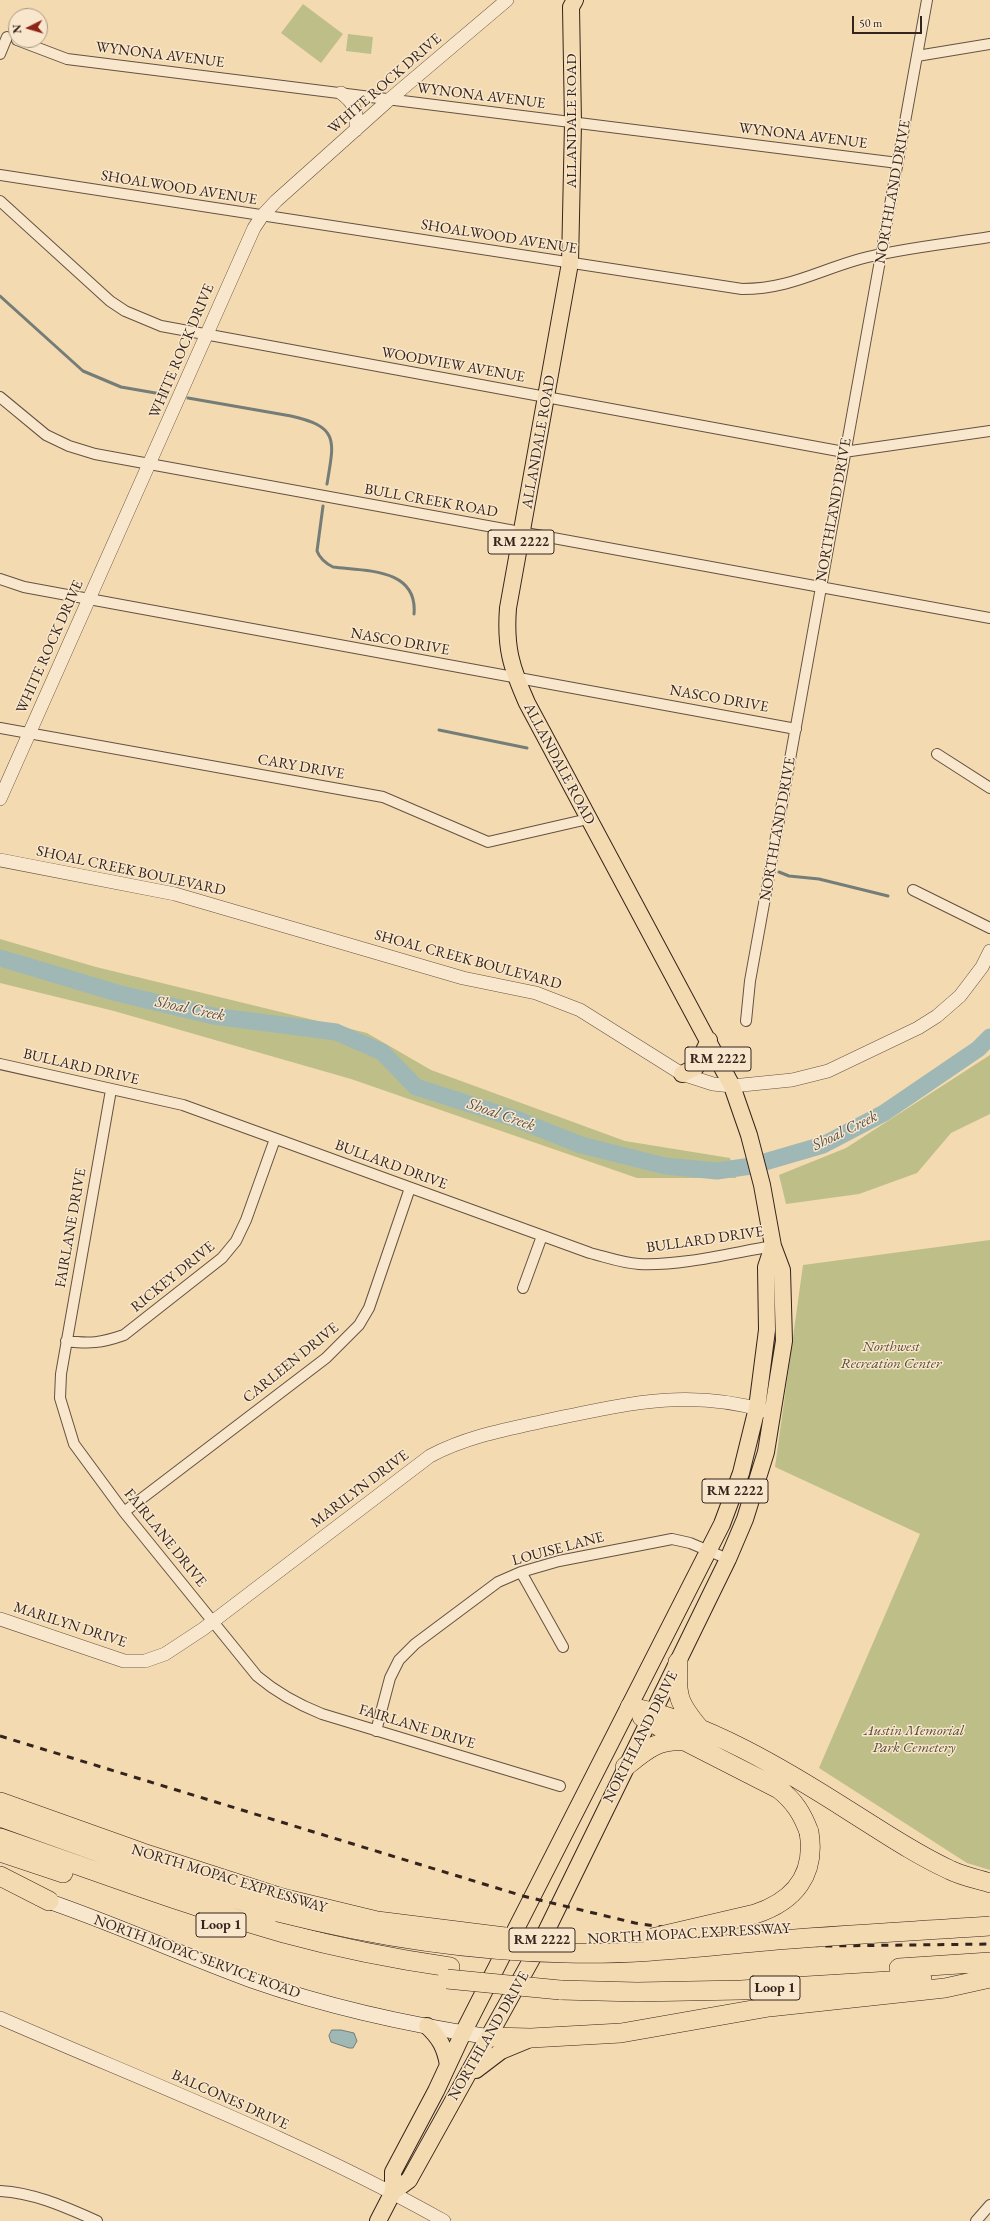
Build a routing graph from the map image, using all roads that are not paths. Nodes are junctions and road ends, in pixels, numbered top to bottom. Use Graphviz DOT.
graph roads {
  1 [pos="507,0"];
  2 [pos="927,0"];
  3 [pos="570,2"];
  4 [pos="8,40"];
  5 [pos="990,44"];
  6 [pos="38,48"];
  7 [pos="0,54"];
  8 [pos="918,56"];
  9 [pos="341,93"];
  10 [pos="390,99"];
  11 [pos="573,123"];
  12 [pos="356,130"];
  13 [pos="898,163"];
  14 [pos="0,174"];
  15 [pos="0,201"];
  16 [pos="262,216"];
  17 [pos="990,237"];
  18 [pos="882,254"];
  19 [pos="570,263"];
  20 [pos="206,335"];
  21 [pos="0,397"];
  22 [pos="547,397"];
  23 [pos="990,430"];
  24 [pos="844,452"];
  25 [pos="150,465"];
  26 [pos="522,533"];
  27 [pos="0,579"];
  28 [pos="820,586"];
  29 [pos="89,599"];
  30 [pos="990,618"];
  31 [pos="516,678"];
  32 [pos="0,728"];
  33 [pos="796,729"];
  34 [pos="28,735"];
  35 [pos="937,754"];
  36 [pos="990,788"];
  37 [pos="0,799"];
  38 [pos="588,819"];
  39 [pos="0,860"];
  40 [pos="913,890"];
  41 [pos="990,928"];
  42 [pos="990,951"];
  43 [pos="746,1021"];
  44 [pos="708,1040"];
  45 [pos="0,1064"];
  46 [pos="682,1074"];
  47 [pos="732,1086"];
  48 [pos="111,1090"];
  49 [pos="275,1139"];
  50 [pos="410,1188"];
  51 [pos="542,1236"];
  52 [pos="773,1246"];
  53 [pos="523,1288"];
  54 [pos="66,1341"];
  55 [pos="757,1408"];
  56 [pos="774,1413"];
  57 [pos="124,1512"];
  58 [pos="709,1550"];
  59 [pos="728,1559"];
  60 [pos="521,1572"];
  61 [pos="0,1619"];
  62 [pos="213,1621"];
  63 [pos="563,1647"];
  64 [pos="678,1662"];
  65 [pos="630,1707"];
  66 [pos="650,1716"];
  67 [pos="701,1730"];
  68 [pos="376,1731"];
  69 [pos="685,1741"];
  70 [pos="625,1767"];
  71 [pos="560,1786"];
  72 [pos="0,1802"];
  73 [pos="0,1817"];
  74 [pos="0,1838"];
  75 [pos="0,1852"];
  76 [pos="0,1876"];
  77 [pos="990,1883"];
  78 [pos="0,1885"];
  79 [pos="49,1901"];
  80 [pos="280,1905"];
  81 [pos="990,1915"];
  82 [pos="990,1926"];
  83 [pos="652,1938"];
  84 [pos="990,1962"];
  85 [pos="449,1973"];
  86 [pos="990,1975"];
  87 [pos="990,1978"];
  88 [pos="561,1984"];
  89 [pos="0,2018"];
  90 [pos="427,2026"];
  91 [pos="464,2033"];
  92 [pos="490,2037"];
  93 [pos="531,2038"];
  94 [pos="448,2065"];
  95 [pos="468,2076"];
  96 [pos="0,2191"];
  97 [pos="393,2192"];
  98 [pos="990,2205"];
  99 [pos="97,2221"];
  100 [pos="378,2221"];
  101 [pos="444,2221"];
  102 [pos="976,2221"];
  1 -- 10 [label="street, WHITE ROCK DRIVE"];
  2 -- 8 [label="street, NORTHLAND DRIVE"];
  3 -- 11 [label="main road, ALLANDALE ROAD / RM 2222"];
  4 -- 7 [label="street"];
  5 -- 8 [label="street"];
  6 -- 9 [label="street, WYNONA AVENUE"];
  8 -- 13 [label="street, NORTHLAND DRIVE"];
  9 -- 10 [label="street, WYNONA AVENUE"];
  9 -- 12 [label="street"];
  10 -- 11 [label="street, WYNONA AVENUE"];
  10 -- 12 [label="street, WHITE ROCK DRIVE"];
  11 -- 13 [label="street, WYNONA AVENUE"];
  11 -- 19 [label="main road, ALLANDALE ROAD / RM 2222"];
  12 -- 16 [label="street, WHITE ROCK DRIVE"];
  13 -- 18 [label="street, NORTHLAND DRIVE"];
  14 -- 16 [label="street, SHOALWOOD AVENUE"];
  15 -- 20 [label="street, WOODVIEW AVENUE"];
  16 -- 19 [label="street, SHOALWOOD AVENUE"];
  16 -- 20 [label="street, WHITE ROCK DRIVE"];
  17 -- 18 [label="street, SHOALWOOD AVENUE"];
  18 -- 19 [label="street, SHOALWOOD AVENUE"];
  18 -- 24 [label="street, NORTHLAND DRIVE"];
  19 -- 22 [label="main road, ALLANDALE ROAD / RM 2222"];
  20 -- 22 [label="street, WOODVIEW AVENUE"];
  20 -- 25 [label="street, WHITE ROCK DRIVE"];
  21 -- 25 [label="street, BULL CREEK ROAD"];
  22 -- 24 [label="street, WOODVIEW AVENUE"];
  22 -- 26 [label="main road, ALLANDALE ROAD / RM 2222"];
  23 -- 24 [label="street, WOODVIEW AVENUE"];
  24 -- 28 [label="street, NORTHLAND DRIVE"];
  25 -- 26 [label="street, BULL CREEK ROAD"];
  25 -- 29 [label="street, WHITE ROCK DRIVE"];
  26 -- 28 [label="street, BULL CREEK ROAD"];
  26 -- 31 [label="main road, ALLANDALE ROAD / RM 2222"];
  27 -- 29 [label="street, NASCO DRIVE"];
  28 -- 30 [label="street, BULL CREEK ROAD"];
  28 -- 33 [label="street, NORTHLAND DRIVE"];
  29 -- 31 [label="street, NASCO DRIVE"];
  29 -- 34 [label="street, WHITE ROCK DRIVE"];
  31 -- 33 [label="street, NASCO DRIVE"];
  31 -- 38 [label="main road, ALLANDALE ROAD / RM 2222"];
  32 -- 34 [label="street, CARY DRIVE"];
  33 -- 43 [label="street, NORTHLAND DRIVE"];
  34 -- 37 [label="street, WHITE ROCK DRIVE"];
  34 -- 38 [label="street, CARY DRIVE"];
  35 -- 36 [label="street"];
  38 -- 44 [label="main road, ALLANDALE ROAD / RM 2222"];
  39 -- 46 [label="street, SHOAL CREEK BOULEVARD"];
  40 -- 41 [label="street"];
  42 -- 47 [label="street, SHOAL CREEK BOULEVARD"];
  44 -- 46 [label="main road"];
  44 -- 47 [label="main road, ALLANDALE ROAD / RM 2222"];
  45 -- 48 [label="street, BULLARD DRIVE"];
  46 -- 47 [label="street, SHOAL CREEK BOULEVARD"];
  47 -- 52 [label="main road, NORTHLAND DRIVE / RM 2222"];
  48 -- 49 [label="street, BULLARD DRIVE"];
  48 -- 54 [label="street, FAIRLANE DRIVE"];
  49 -- 50 [label="street, BULLARD DRIVE"];
  49 -- 54 [label="street, RICKEY DRIVE"];
  50 -- 51 [label="street, BULLARD DRIVE"];
  50 -- 57 [label="street, CARLEEN DRIVE"];
  51 -- 52 [label="street, BULLARD DRIVE"];
  51 -- 53 [label="street"];
  52 -- 55 [label="main road, NORTHLAND DRIVE / RM 2222"];
  52 -- 56 [label="main road, NORTHLAND DRIVE / RM 2222"];
  54 -- 57 [label="street, FAIRLANE DRIVE"];
  55 -- 56 [label="street, MARILYN DRIVE"];
  55 -- 58 [label="main road, NORTHLAND DRIVE / RM 2222"];
  55 -- 62 [label="street, MARILYN DRIVE"];
  56 -- 59 [label="main road, NORTHLAND DRIVE / RM 2222"];
  57 -- 62 [label="street, FAIRLANE DRIVE"];
  58 -- 59 [label="street, LOUISE LANE"];
  58 -- 60 [label="street, LOUISE LANE"];
  58 -- 65 [label="main road, NORTHLAND DRIVE / RM 2222"];
  59 -- 64 [label="main road, NORTHLAND DRIVE / RM 2222"];
  60 -- 63 [label="street"];
  60 -- 68 [label="street, LOUISE LANE"];
  61 -- 62 [label="street, MARILYN DRIVE"];
  62 -- 68 [label="street, FAIRLANE DRIVE"];
  64 -- 66 [label="main road, NORTHLAND DRIVE / RM 2222"];
  64 -- 67 [label="highway"];
  65 -- 66 [label="highway"];
  65 -- 91 [label="main road, NORTHLAND DRIVE / RM 2222"];
  66 -- 67 [label="highway"];
  66 -- 69 [label="highway"];
  66 -- 70 [label="main road, NORTHLAND DRIVE / RM 2222"];
  67 -- 77 [label="highway"];
  68 -- 71 [label="street, FAIRLANE DRIVE"];
  69 -- 70 [label="highway"];
  69 -- 83 [label="highway, bridge"];
  70 -- 92 [label="main road, NORTHLAND DRIVE / RM 2222"];
  72 -- 80 [label="highway, NORTH MOPAC EXPRESSWAY"];
  73 -- 80 [label="highway"];
  74 -- 85 [label="highway"];
  75 -- 85 [label="highway, Loop 1"];
  76 -- 79 [label="highway"];
  78 -- 79 [label="main road, NORTH MOPAC SERVICE ROAD"];
  79 -- 90 [label="main road, NORTH MOPAC SERVICE ROAD"];
  80 -- 82 [label="highway, bridge"];
  80 -- 83 [label="highway, NORTH MOPAC EXPRESSWAY, bridge"];
  81 -- 83 [label="highway, NORTH MOPAC EXPRESSWAY, bridge"];
  84 -- 88 [label="highway"];
  85 -- 88 [label="highway, Loop 1, bridge"];
  86 -- 88 [label="highway, Loop 1"];
  87 -- 93 [label="highway"];
  89 -- 97 [label="street, BALCONES DRIVE"];
  90 -- 91 [label="main road, NORTH MOPAC SERVICE ROAD"];
  90 -- 94 [label="main road"];
  91 -- 92 [label="main road, NORTH MOPAC SERVICE ROAD"];
  91 -- 94 [label="main road, NORTHLAND DRIVE / RM 2222"];
  92 -- 93 [label="highway"];
  92 -- 95 [label="main road, NORTHLAND DRIVE / RM 2222"];
  93 -- 95 [label="main road"];
  94 -- 97 [label="main road, NORTHLAND DRIVE / RM 2222"];
  95 -- 97 [label="main road, NORTHLAND DRIVE / RM 2222"];
  96 -- 99 [label="street"];
  97 -- 100 [label="main road, NORTHLAND DRIVE / RM 2222"];
  97 -- 101 [label="street, BALCONES DRIVE"];
  98 -- 102 [label="street"];
}
